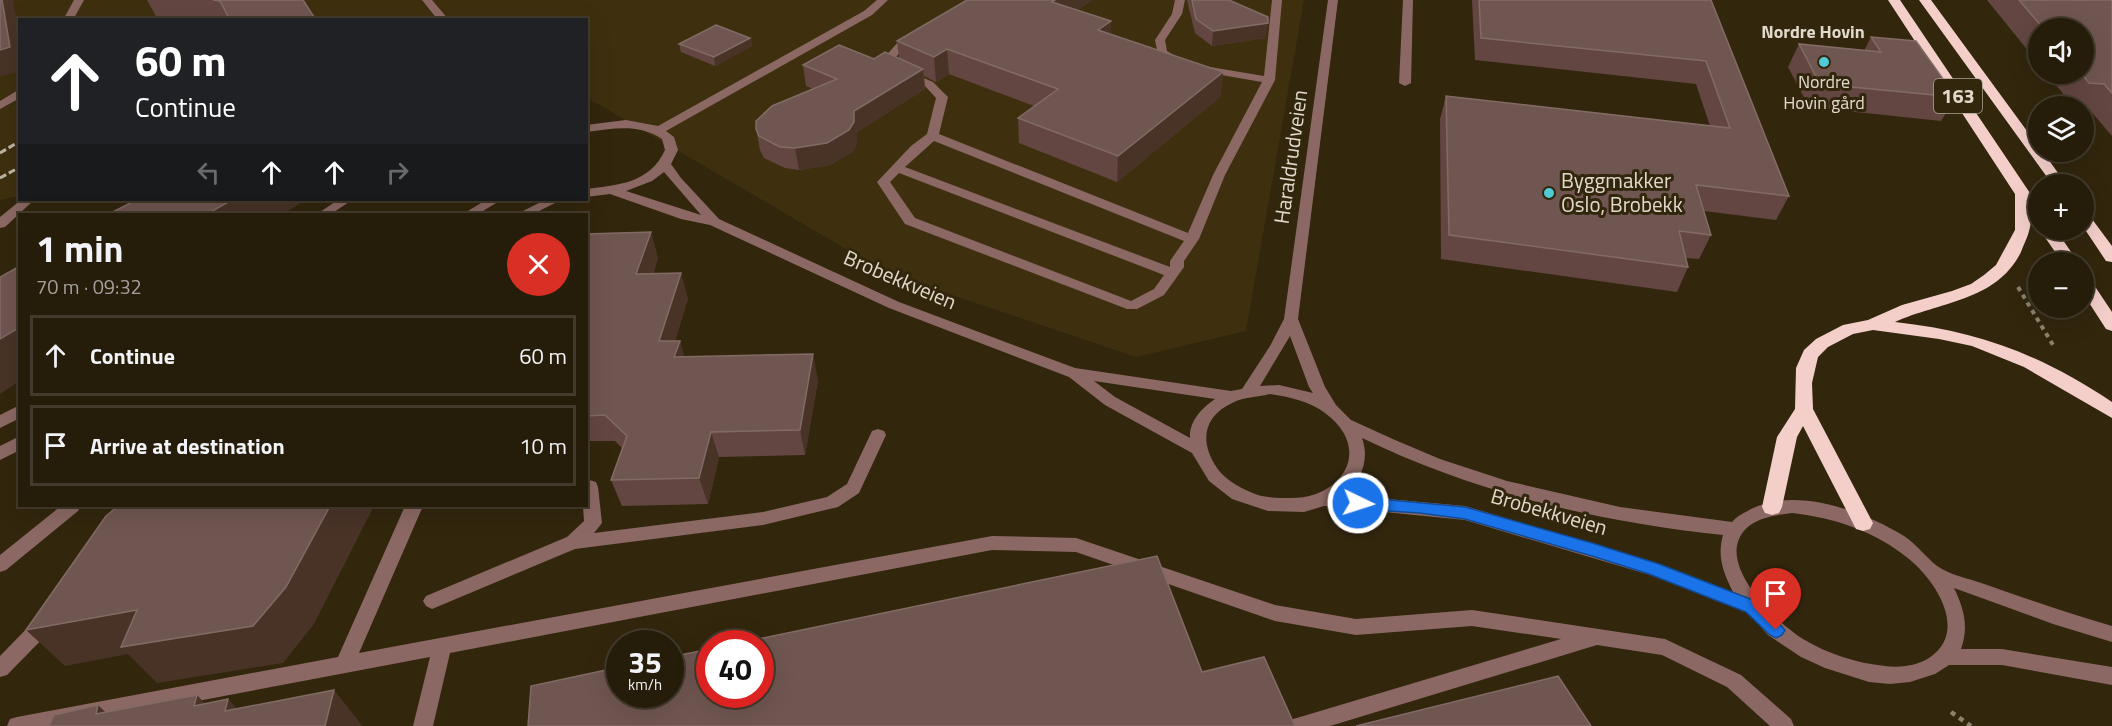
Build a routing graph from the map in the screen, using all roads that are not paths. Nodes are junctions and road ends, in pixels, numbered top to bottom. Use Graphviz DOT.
graph roads {
  1 [pos="79,0"];
  2 [pos="427,0"];
  3 [pos="883,0"];
  4 [pos="894,0"];
  5 [pos="1180,0"];
  6 [pos="1277,0"];
  7 [pos="1333,0"];
  8 [pos="1408,0"];
  9 [pos="1893,0"];
  10 [pos="1925,0"];
  11 [pos="868,13"];
  12 [pos="69,18"];
  13 [pos="442,18"];
  14 [pos="921,34"];
  15 [pos="1269,80"];
  16 [pos="1405,83"];
  17 [pos="18,93"];
  18 [pos="0,106"];
  19 [pos="588,118"];
  20 [pos="610,124"];
  21 [pos="588,129"];
  22 [pos="660,130"];
  23 [pos="933,136"];
  24 [pos="666,165"];
  25 [pos="897,168"];
  26 [pos="2053,174"];
  27 [pos="613,191"];
  28 [pos="588,193"];
  29 [pos="2023,193"];
  30 [pos="27,201"];
  31 [pos="344,201"];
  32 [pos="493,201"];
  33 [pos="553,201"];
  34 [pos="2028,201"];
  35 [pos="325,213"];
  36 [pos="470,213"];
  37 [pos="526,213"];
  38 [pos="714,222"];
  39 [pos="0,224"];
  40 [pos="2094,232"];
  41 [pos="1192,239"];
  42 [pos="2112,257"];
  43 [pos="1173,273"];
  44 [pos="2094,298"];
  45 [pos="1291,319"];
  46 [pos="1872,325"];
  47 [pos="2112,325"];
  48 [pos="1073,373"];
  49 [pos="1249,390"];
  50 [pos="1229,396"];
  51 [pos="1331,409"];
  52 [pos="1804,409"];
  53 [pos="18,411"];
  54 [pos="2112,411"];
  55 [pos="0,422"];
  56 [pos="1346,424"];
  57 [pos="878,435"];
  58 [pos="18,443"];
  59 [pos="1197,449"];
  60 [pos="0,454"];
  61 [pos="588,486"];
  62 [pos="1325,500"];
  63 [pos="71,507"];
  64 [pos="414,507"];
  65 [pos="1772,507"];
  66 [pos="1863,523"];
  67 [pos="1735,529"];
  68 [pos="573,542"];
  69 [pos="0,565"];
  70 [pos="1932,572"];
  71 [pos="432,601"];
  72 [pos="1752,607"];
  73 [pos="58,610"];
  74 [pos="2112,634"];
  75 [pos="1596,636"];
  76 [pos="442,647"];
  77 [pos="1947,657"];
  78 [pos="344,666"];
  79 [pos="0,669"];
  80 [pos="2112,676"];
  81 [pos="17,726"];
  82 [pos="423,726"];
  83 [pos="1300,726"];
  84 [pos="1784,726"];
  1 -- 12 [label="street"];
  2 -- 13 [label="street"];
  3 -- 11 [label="street"];
  4 -- 11 [label="street"];
  5 -- 15 [label="street"];
  6 -- 15 [label="street"];
  7 -- 45 [label="street, Haraldrudveien"];
  8 -- 16 [label="street"];
  9 -- 29 [label="highway, 163"];
  10 -- 26 [label="highway, 163"];
  11 -- 22 [label="street"];
  14 -- 23 [label="street"];
  15 -- 41 [label="street"];
  17 -- 18 [label="street"];
  19 -- 20 [label="street"];
  20 -- 21 [label="street"];
  20 -- 22 [label="street"];
  22 -- 24 [label="street"];
  23 -- 25 [label="street"];
  23 -- 41 [label="street"];
  24 -- 27 [label="street"];
  24 -- 38 [label="street, Brobekkveien"];
  25 -- 43 [label="street"];
  25 -- 43 [label="street"];
  27 -- 28 [label="street"];
  27 -- 38 [label="street, Brobekkveien"];
  29 -- 34 [label="highway, 163"];
  29 -- 46 [label="highway"];
  30 -- 39 [label="street"];
  31 -- 35 [label="street"];
  32 -- 36 [label="street"];
  33 -- 37 [label="street"];
  38 -- 48 [label="street, Brobekkveien"];
  40 -- 42 [label="highway"];
  41 -- 43 [label="street"];
  44 -- 47 [label="highway"];
  45 -- 49 [label="street, Haraldrudveien"];
  45 -- 51 [label="street, Haraldrudveien"];
  46 -- 52 [label="highway"];
  46 -- 54 [label="highway"];
  48 -- 50 [label="street, Brobekkveien"];
  48 -- 59 [label="street, Brobekkveien"];
  49 -- 50 [label="street"];
  49 -- 51 [label="street"];
  50 -- 59 [label="street"];
  51 -- 56 [label="street"];
  52 -- 65 [label="highway"];
  52 -- 66 [label="highway"];
  53 -- 55 [label="street"];
  56 -- 62 [label="street"];
  56 -- 67 [label="street, Brobekkveien"];
  57 -- 68 [label="street"];
  58 -- 60 [label="street"];
  59 -- 62 [label="street"];
  61 -- 68 [label="street"];
  62 -- 72 [label="street, Brobekkveien"];
  63 -- 69 [label="street"];
  64 -- 78 [label="street"];
  65 -- 66 [label="street"];
  65 -- 67 [label="street"];
  66 -- 70 [label="street"];
  67 -- 72 [label="street"];
  68 -- 71 [label="street"];
  70 -- 74 [label="street"];
  70 -- 77 [label="street"];
  72 -- 77 [label="street"];
  73 -- 79 [label="street"];
  75 -- 76 [label="street"];
  75 -- 83 [label="street"];
  75 -- 84 [label="street"];
  76 -- 78 [label="street"];
  76 -- 82 [label="street"];
  77 -- 80 [label="street"];
  78 -- 81 [label="street"];
}
